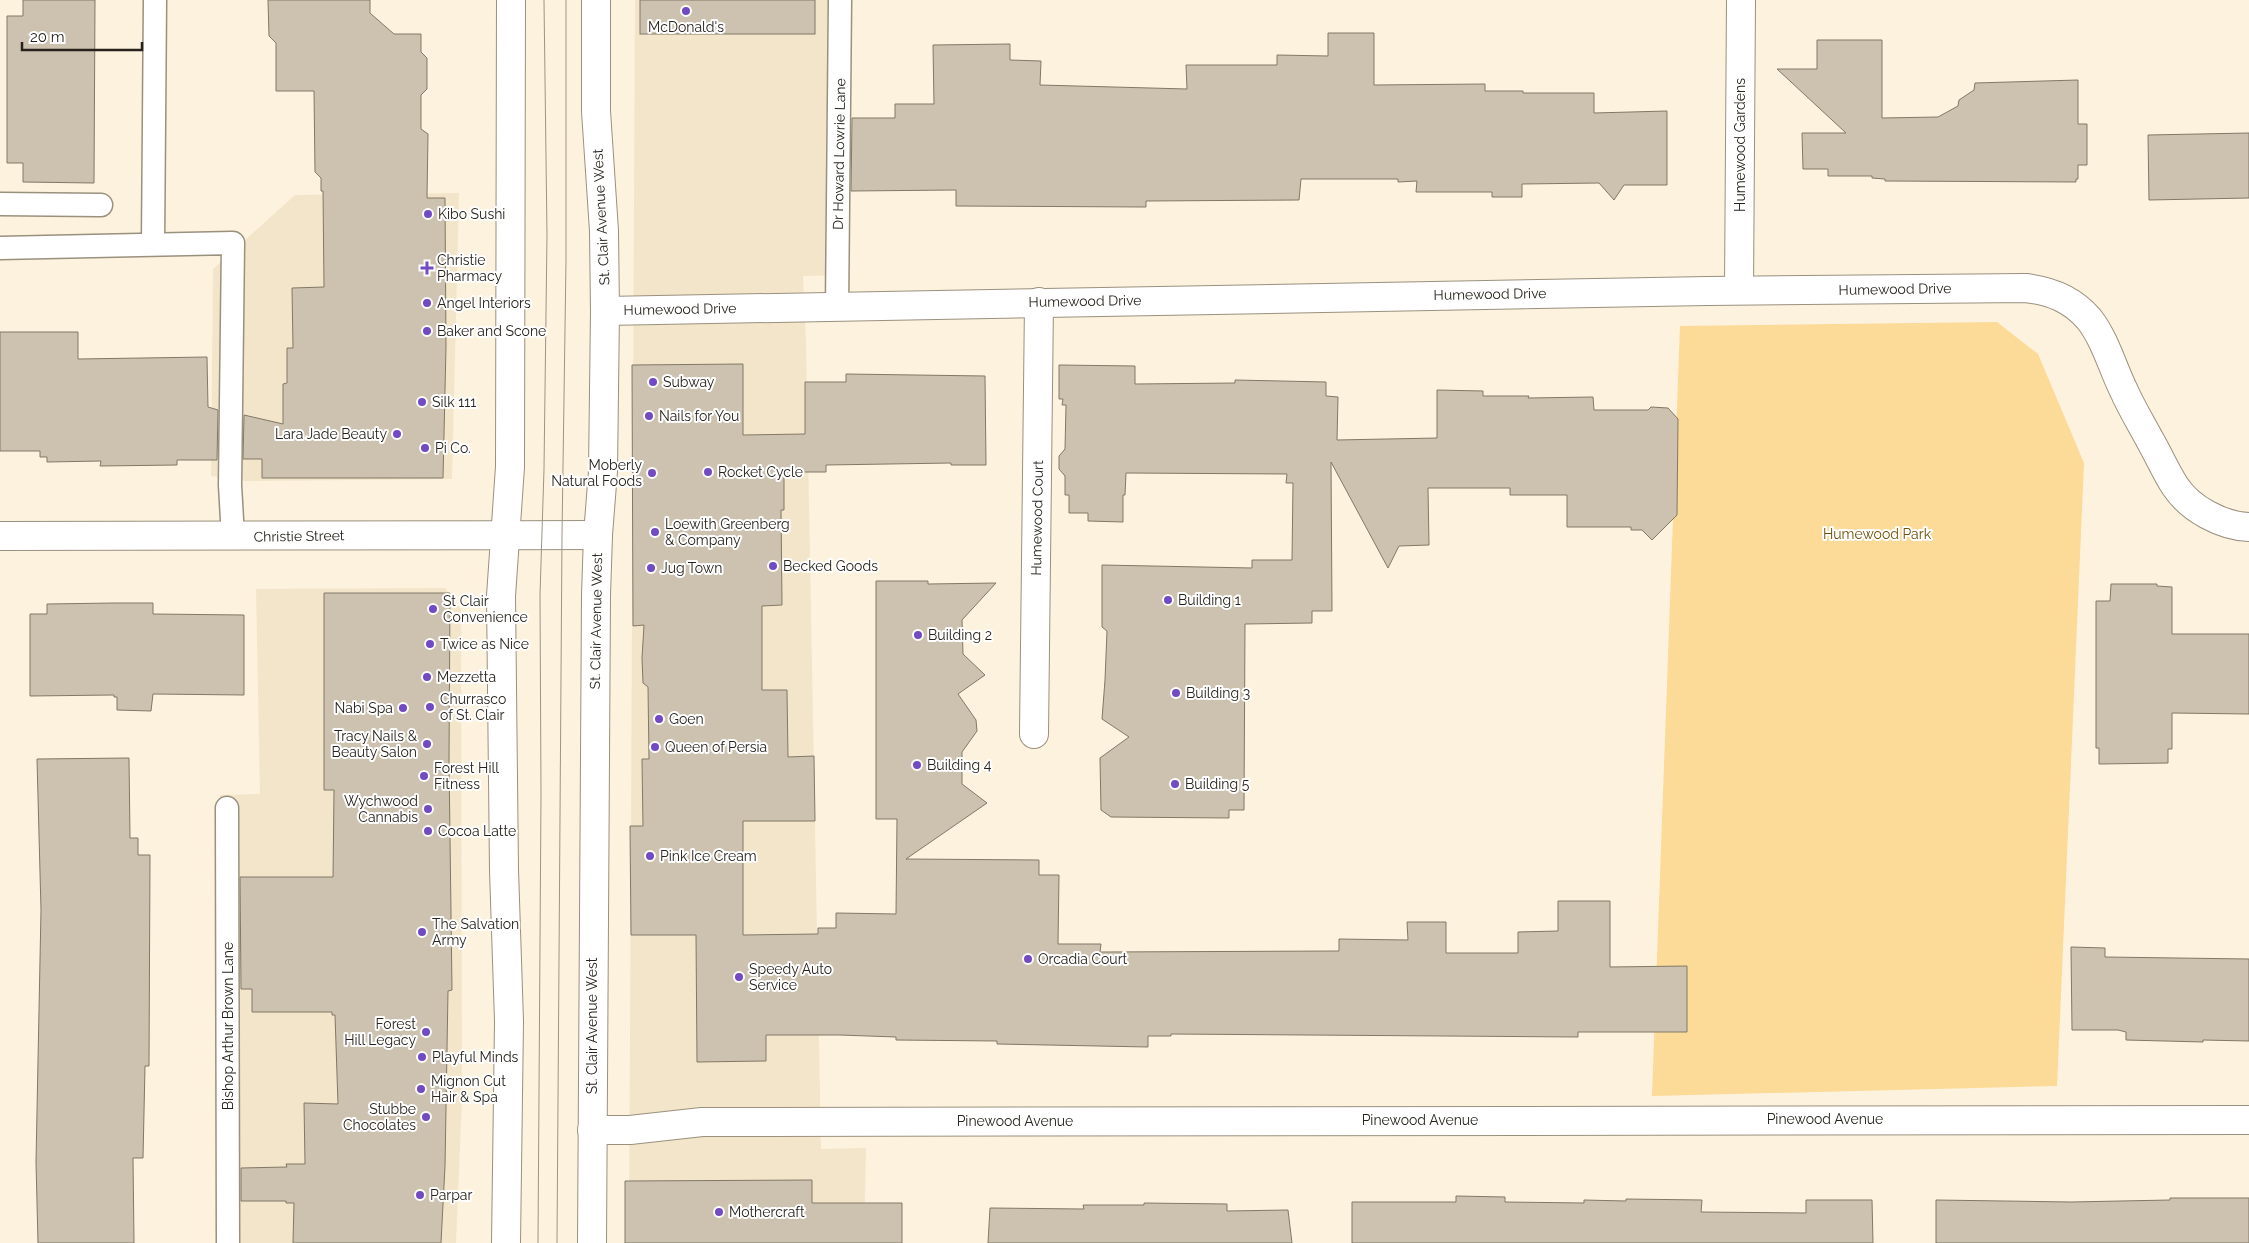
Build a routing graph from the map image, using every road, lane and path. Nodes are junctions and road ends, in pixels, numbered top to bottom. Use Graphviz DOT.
graph roads {
  1 [pos="155,0"];
  2 [pos="511,0"];
  3 [pos="596,0"];
  4 [pos="840,0"];
  5 [pos="1741,0"];
  6 [pos="0,204"];
  7 [pos="101,205"];
  8 [pos="153,244"];
  9 [pos="0,248"];
  10 [pos="1739,290"];
  11 [pos="1039,302"];
  12 [pos="837,308"];
  13 [pos="605,310"];
  14 [pos="2249,527"];
  15 [pos="504,535"];
  16 [pos="598,535"];
  17 [pos="0,536"];
  18 [pos="233,537"];
  19 [pos="1034,734"];
  20 [pos="227,808"];
  21 [pos="2249,1120"];
  22 [pos="592,1130"];
  23 [pos="228,1243"];
  24 [pos="506,1243"];
  25 [pos="592,1243"];
  1 -- 8 [label="lane"];
  2 -- 15 [label="street"];
  3 -- 13 [label="street, St. Clair Avenue West"];
  4 -- 12 [label="lane, Dr Howard Lowrie Lane"];
  5 -- 10 [label="street, Humewood Gardens"];
  6 -- 7 [label="lane"];
  8 -- 9 [label="lane"];
  8 -- 18 [label="lane"];
  10 -- 11 [label="street, Humewood Drive"];
  10 -- 14 [label="street, Humewood Drive"];
  11 -- 12 [label="street, Humewood Drive"];
  11 -- 19 [label="street, Humewood Court"];
  12 -- 13 [label="street, Humewood Drive"];
  13 -- 16 [label="street, St. Clair Avenue West"];
  15 -- 16 [label="street, Christie Street"];
  15 -- 18 [label="street, Christie Street"];
  15 -- 24 [label="street"];
  16 -- 22 [label="street, St. Clair Avenue West"];
  17 -- 18 [label="street, Christie Street"];
  20 -- 23 [label="lane, Bishop Arthur Brown Lane"];
  21 -- 22 [label="street, Pinewood Avenue"];
  22 -- 25 [label="street, St. Clair Avenue West"];
}
